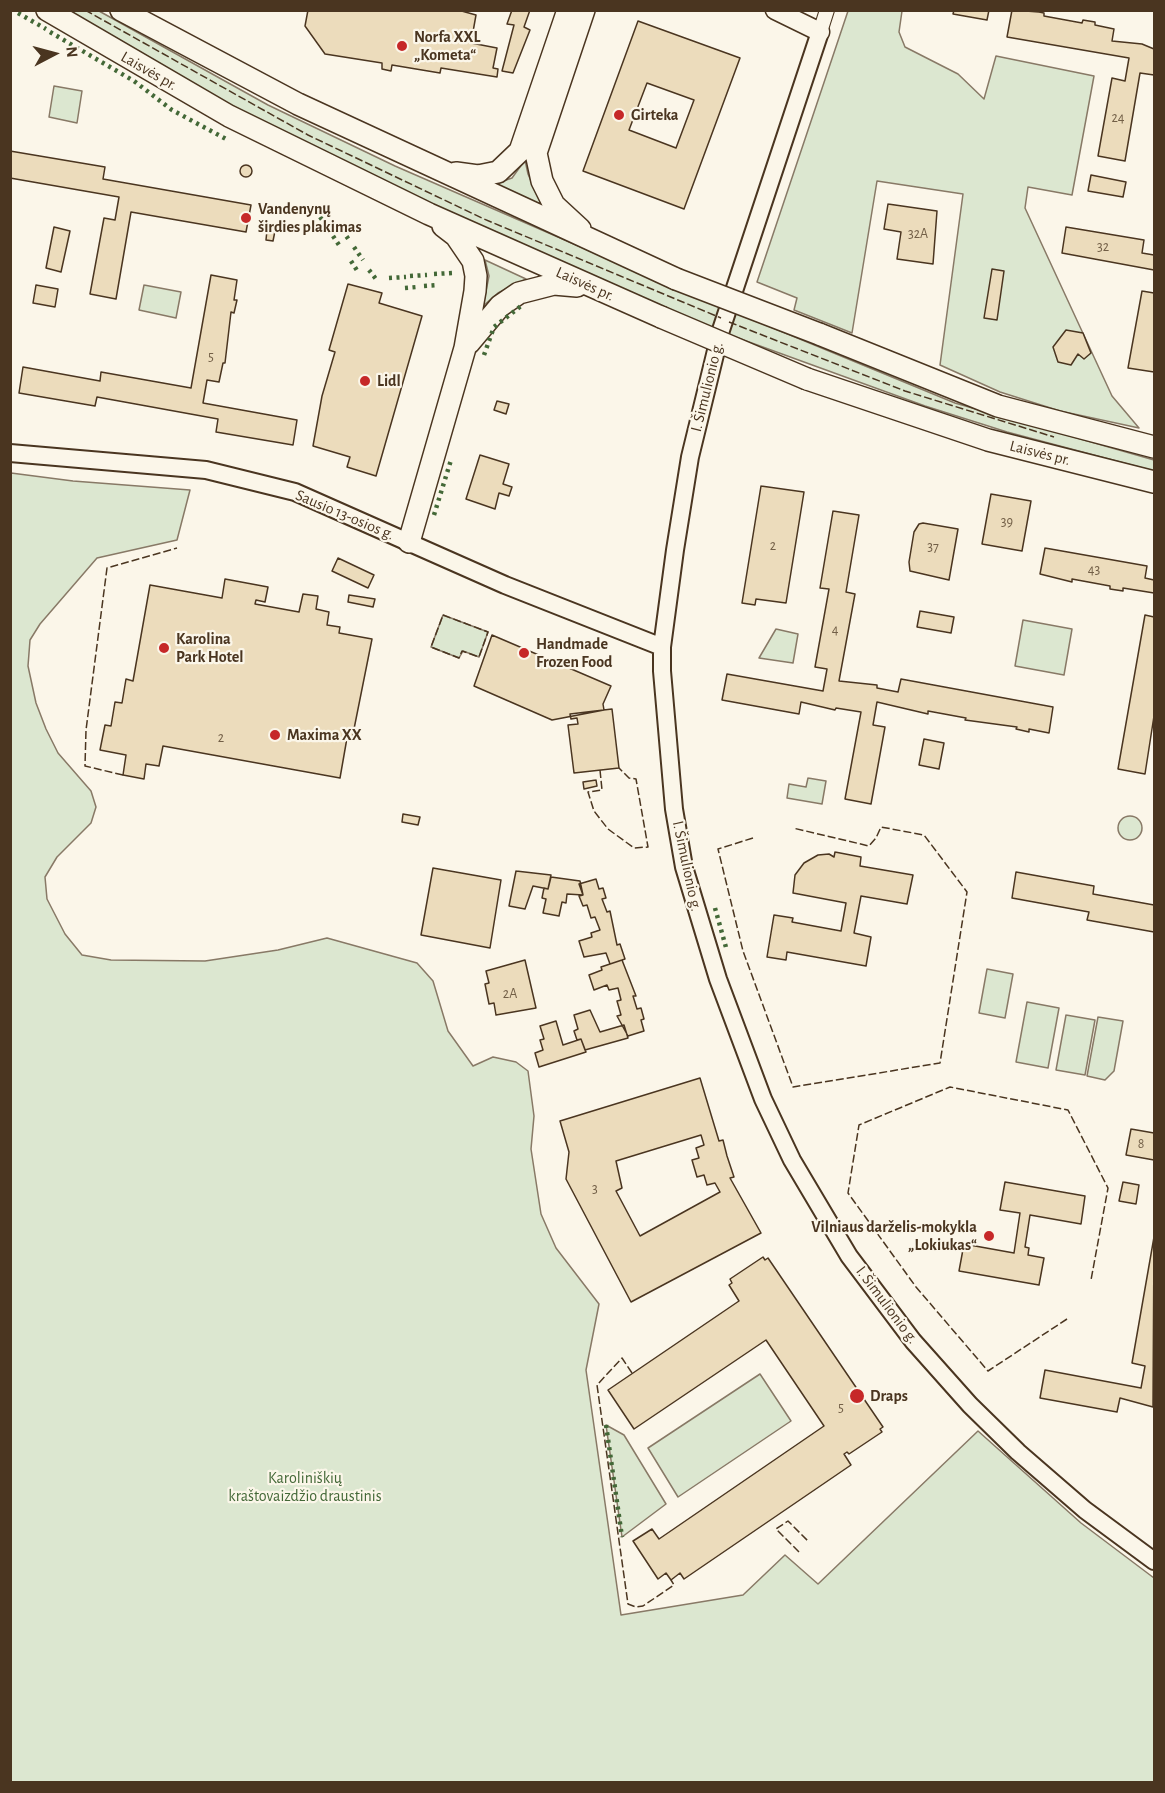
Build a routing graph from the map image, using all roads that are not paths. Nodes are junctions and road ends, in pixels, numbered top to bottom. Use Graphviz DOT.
graph roads {
  1 [pos="47,10"];
  2 [pos="121,10"];
  3 [pos="568,10"];
  4 [pos="584,10"];
  5 [pos="774,10"];
  6 [pos="827,10"];
  7 [pos="820,32"];
  8 [pos="433,169"];
  9 [pos="429,214"];
  10 [pos="601,246"];
  11 [pos="590,287"];
  12 [pos="465,348"];
  13 [pos="1155,447"];
  14 [pos="10,453"];
  15 [pos="1155,482"];
  16 [pos="409,542"];
  17 [pos="662,646"];
  18 [pos="1155,1561"];
  1 -- 9 [label="main road, Laisvės pr."];
  2 -- 8 [label="main road, Laisvės pr."];
  3 -- 8 [label="main road"];
  4 -- 10 [label="main road"];
  5 -- 7 [label="main road"];
  6 -- 7 [label="street"];
  7 -- 17 [label="street, I. Šimulionio g."];
  8 -- 10 [label="main road, Laisvės pr."];
  9 -- 11 [label="main road, Laisvės pr."];
  9 -- 12 [label="main road"];
  10 -- 13 [label="main road, Laisvės pr., bridge"];
  11 -- 12 [label="main road"];
  11 -- 15 [label="main road, Laisvės pr., bridge"];
  12 -- 16 [label="main road"];
  14 -- 16 [label="street, Sausio 13-osios g."];
  16 -- 17 [label="street, Sausio 13-osios g."];
  17 -- 18 [label="street, I. Šimulionio g."];
}
